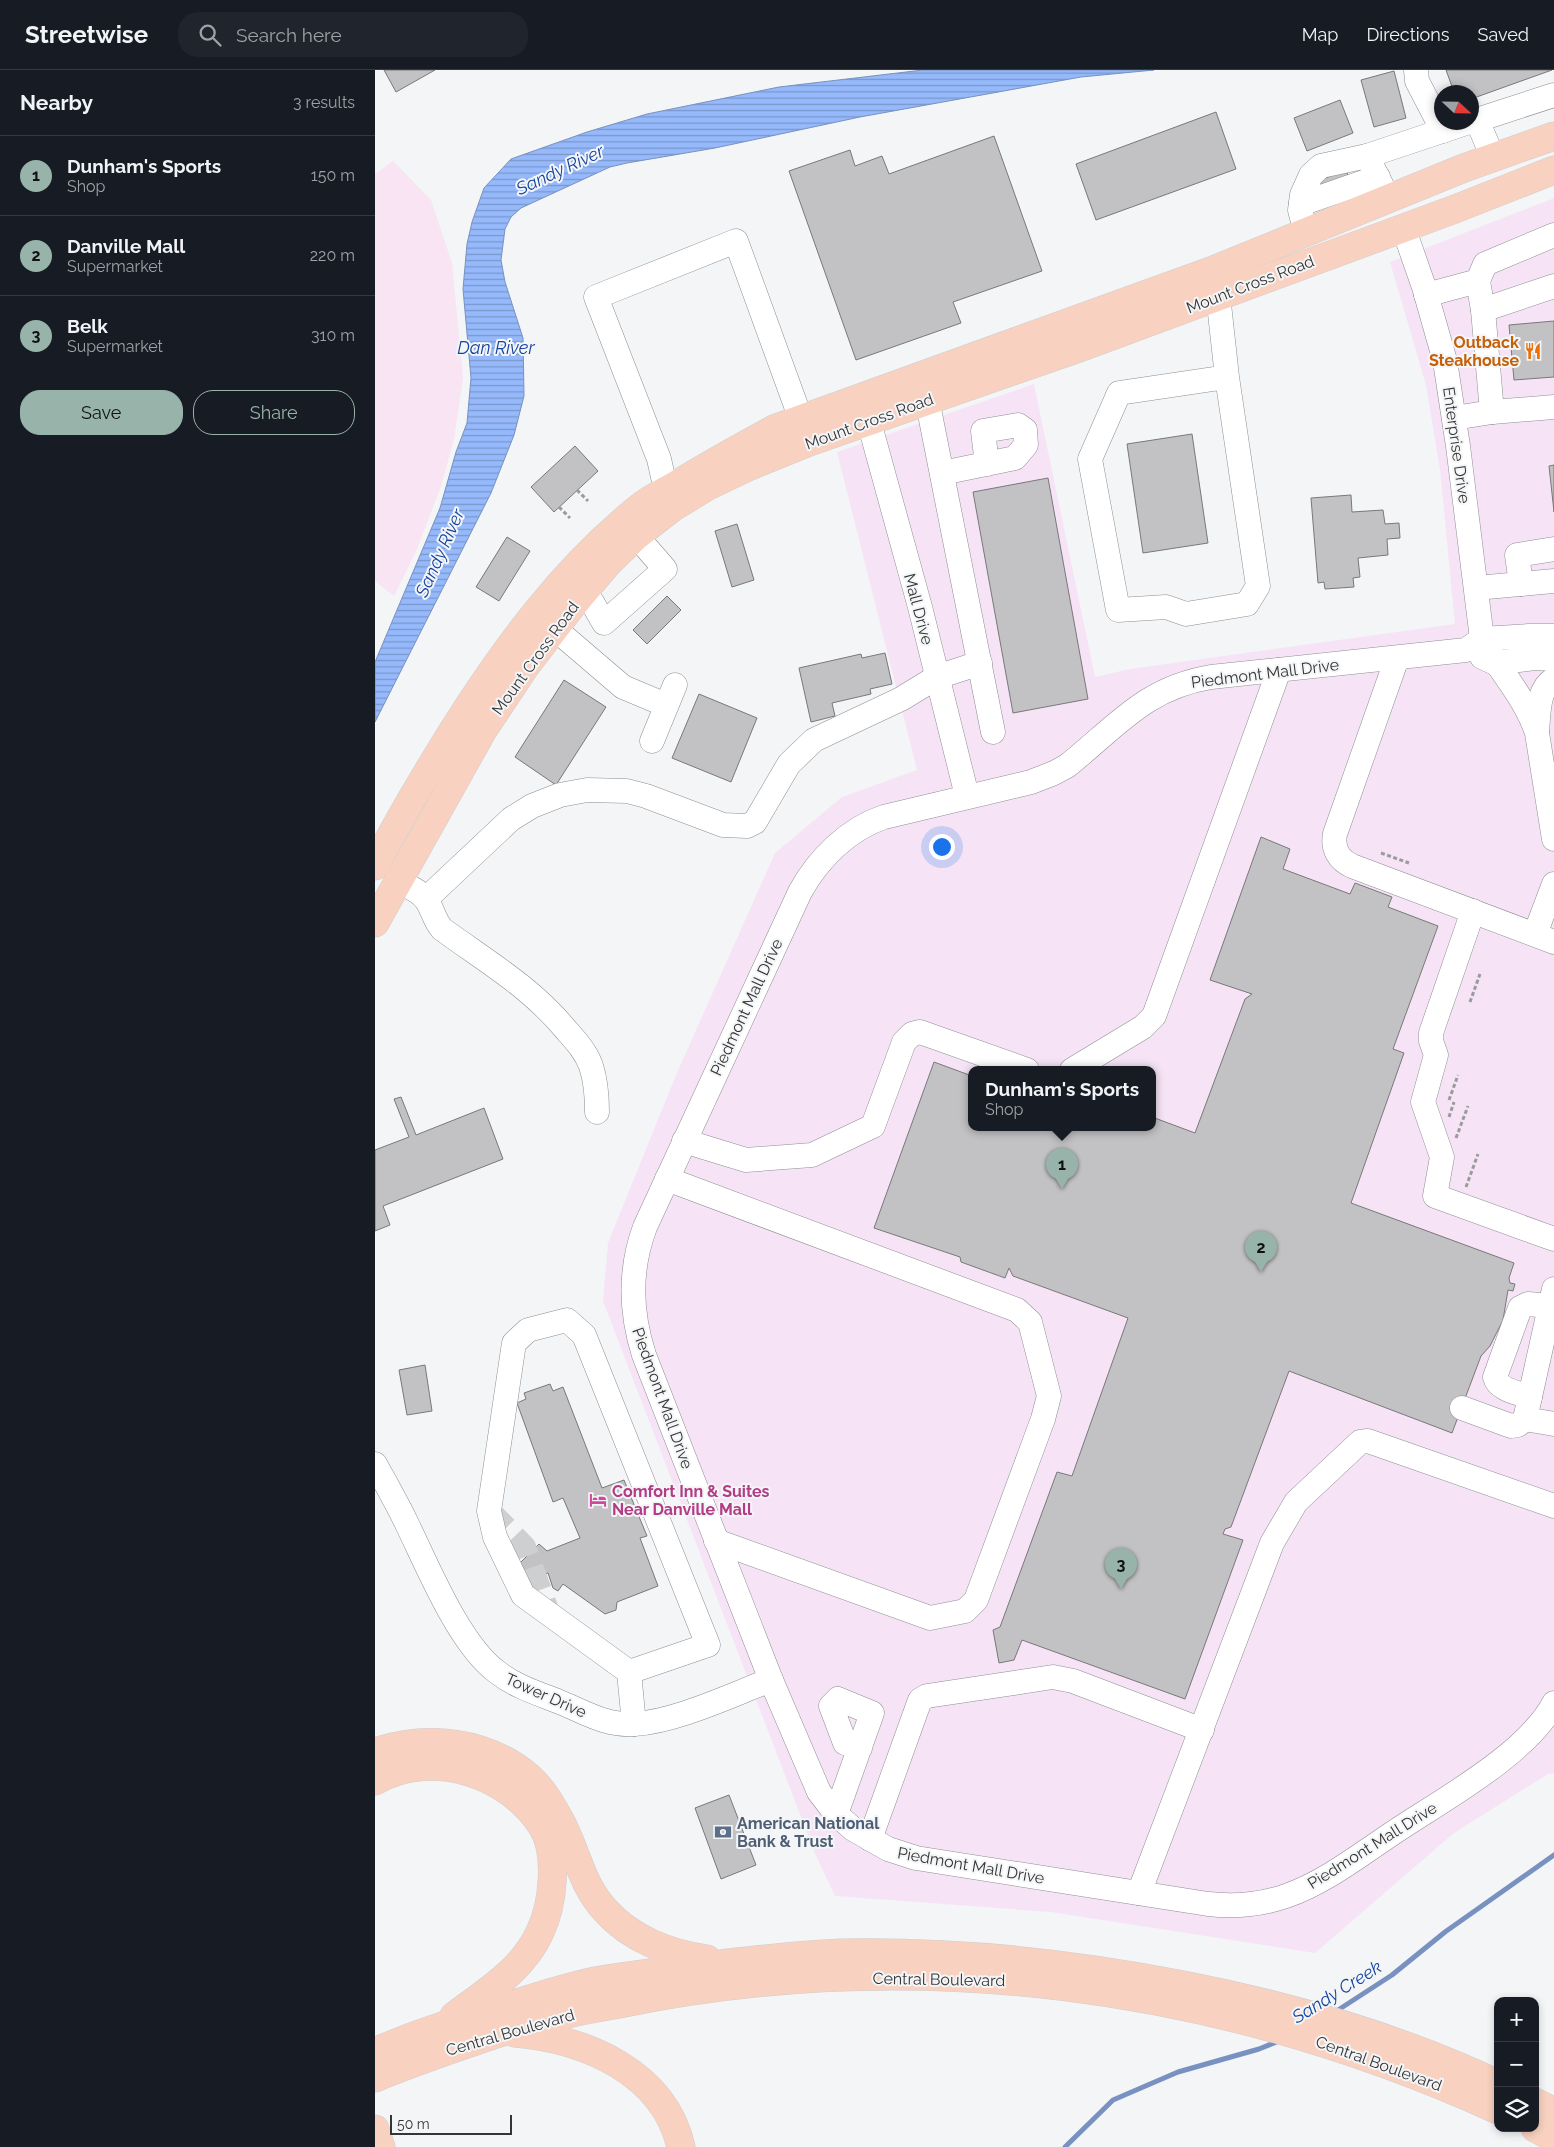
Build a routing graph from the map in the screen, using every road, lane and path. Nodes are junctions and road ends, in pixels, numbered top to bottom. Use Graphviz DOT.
graph roads {
  1 [pos="1416,70"];
  2 [pos="1554,94"];
  3 [pos="1479,119"];
  4 [pos="1446,130"];
  5 [pos="1478,130"];
  6 [pos="1443,131"];
  7 [pos="1554,136"];
  8 [pos="1367,156"];
  9 [pos="1493,158"];
  10 [pos="1554,170"];
  11 [pos="1383,189"];
  12 [pos="1301,204"];
  13 [pos="1403,227"];
  14 [pos="1306,233"];
  15 [pos="1554,235"];
  16 [pos="1478,280"];
  17 [pos="1554,286"];
  18 [pos="1426,295"];
  19 [pos="1218,296"];
  20 [pos="1483,310"];
  21 [pos="1227,377"];
  22 [pos="925,388"];
  23 [pos="1554,407"];
  24 [pos="1492,412"];
  25 [pos="1454,418"];
  26 [pos="869,422"];
  27 [pos="805,431"];
  28 [pos="987,464"];
  29 [pos="942,473"];
  30 [pos="577,490"];
  31 [pos="675,496"];
  32 [pos="588,501"];
  33 [pos="559,507"];
  34 [pos="570,518"];
  35 [pos="630,529"];
  36 [pos="1554,550"];
  37 [pos="1554,581"];
  38 [pos="1521,584"];
  39 [pos="574,585"];
  40 [pos="1476,588"];
  41 [pos="545,619"];
  42 [pos="1554,636"];
  43 [pos="1474,645"];
  44 [pos="1397,658"];
  45 [pos="1554,659"];
  46 [pos="980,663"];
  47 [pos="1495,663"];
  48 [pos="1279,670"];
  49 [pos="937,677"];
  50 [pos="1554,679"];
  51 [pos="993,732"];
  52 [pos="651,741"];
  53 [pos="1543,742"];
  54 [pos="967,796"];
  55 [pos="1554,839"];
  56 [pos="1381,853"];
  57 [pos="1409,863"];
  58 [pos="375,866"];
  59 [pos="397,881"];
  60 [pos="1554,884"];
  61 [pos="426,899"];
  62 [pos="1473,911"];
  63 [pos="375,923"];
  64 [pos="1544,938"];
  65 [pos="1480,974"];
  66 [pos="1470,1002"];
  67 [pos="1016,1066"];
  68 [pos="1079,1066"];
  69 [pos="1458,1074"];
  70 [pos="1449,1100"];
  71 [pos="1455,1102"];
  72 [pos="1468,1106"];
  73 [pos="597,1112"];
  74 [pos="1449,1118"];
  75 [pos="685,1141"];
  76 [pos="1453,1145"];
  77 [pos="1478,1154"];
  78 [pos="667,1180"];
  79 [pos="1466,1187"];
  80 [pos="1554,1239"];
  81 [pos="1552,1297"];
  82 [pos="1461,1408"];
  83 [pos="1528,1408"];
  84 [pos="1554,1424"];
  85 [pos="379,1479"];
  86 [pos="1554,1506"];
  87 [pos="716,1541"];
  88 [pos="629,1672"];
  89 [pos="771,1680"];
  90 [pos="1554,1704"];
  91 [pos="634,1724"];
  92 [pos="1202,1730"];
  93 [pos="860,1748"];
  94 [pos="375,1752"];
  95 [pos="375,1781"];
  96 [pos="836,1814"];
  97 [pos="870,1839"];
  98 [pos="1139,1893"];
  99 [pos="733,1963"];
  100 [pos="440,2026"];
  101 [pos="504,2032"];
  102 [pos="394,2052"];
  103 [pos="375,2078"];
  104 [pos="1494,2082"];
  105 [pos="1539,2099"];
  106 [pos="1539,2104"];
  107 [pos="1554,2104"];
  108 [pos="1494,2108"];
  109 [pos="1554,2112"];
  110 [pos="375,2130"];
  111 [pos="1539,2130"];
  112 [pos="1554,2138"];
  113 [pos="381,2147"];
  114 [pos="681,2147"];
  1 -- 6 [label="street"];
  2 -- 3 [label="street"];
  4 -- 6 [label="street"];
  5 -- 9 [label="street"];
  6 -- 8 [label="street"];
  7 -- 9 [label="main road, Mount Cross Road"];
  8 -- 11 [label="street"];
  8 -- 12 [label="street"];
  9 -- 11 [label="main road, Mount Cross Road"];
  10 -- 13 [label="main road, Mount Cross Road"];
  11 -- 12 [label="street"];
  11 -- 14 [label="main road, Mount Cross Road"];
  12 -- 14 [label="street"];
  13 -- 18 [label="street, Enterprise Drive"];
  13 -- 19 [label="main road, Mount Cross Road"];
  14 -- 22 [label="main road, Mount Cross Road"];
  15 -- 16 [label="street"];
  16 -- 18 [label="street"];
  16 -- 20 [label="street"];
  17 -- 20 [label="street"];
  18 -- 25 [label="street, Enterprise Drive"];
  19 -- 21 [label="street"];
  19 -- 22 [label="main road, Mount Cross Road"];
  20 -- 24 [label="street"];
  21 -- 21 [label="street"];
  22 -- 26 [label="main road, Mount Cross Road"];
  22 -- 27 [label="main road, Mount Cross Road"];
  22 -- 29 [label="street"];
  23 -- 24 [label="street"];
  24 -- 25 [label="street"];
  25 -- 40 [label="street, Enterprise Drive"];
  26 -- 27 [label="main road, Mount Cross Road"];
  26 -- 49 [label="street, Mall Drive"];
  27 -- 31 [label="main road, Mount Cross Road"];
  27 -- 31 [label="street"];
  28 -- 29 [label="street"];
  29 -- 46 [label="street"];
  30 -- 32 [label="path"];
  31 -- 35 [label="main road, Mount Cross Road"];
  33 -- 34 [label="path"];
  35 -- 39 [label="main road, Mount Cross Road"];
  35 -- 39 [label="street"];
  36 -- 38 [label="street"];
  37 -- 38 [label="street"];
  38 -- 40 [label="street"];
  39 -- 41 [label="main road, Mount Cross Road"];
  40 -- 43 [label="street, Enterprise Drive"];
  41 -- 52 [label="street"];
  41 -- 58 [label="main road, Mount Cross Road"];
  41 -- 59 [label="main road, Mount Cross Road"];
  42 -- 43 [label="street, Piedmont Mall Drive"];
  43 -- 44 [label="street, Piedmont Mall Drive"];
  43 -- 47 [label="street"];
  44 -- 48 [label="street, Piedmont Mall Drive"];
  44 -- 62 [label="street"];
  45 -- 47 [label="street"];
  46 -- 49 [label="street"];
  46 -- 51 [label="street"];
  47 -- 53 [label="street"];
  48 -- 54 [label="street, Piedmont Mall Drive"];
  48 -- 68 [label="street"];
  49 -- 54 [label="street, Mall Drive"];
  49 -- 61 [label="street"];
  50 -- 53 [label="street"];
  53 -- 55 [label="street"];
  54 -- 75 [label="street, Piedmont Mall Drive"];
  56 -- 57 [label="path"];
  59 -- 61 [label="street"];
  59 -- 63 [label="main road, Mount Cross Road"];
  60 -- 64 [label="street"];
  61 -- 73 [label="street"];
  62 -- 64 [label="street"];
  62 -- 80 [label="street"];
  65 -- 66 [label="path"];
  67 -- 75 [label="street"];
  69 -- 70 [label="path"];
  71 -- 74 [label="path"];
  72 -- 76 [label="path"];
  75 -- 78 [label="street, Piedmont Mall Drive"];
  77 -- 79 [label="path"];
  78 -- 87 [label="street, Piedmont Mall Drive"];
  78 -- 87 [label="street"];
  81 -- 83 [label="street"];
  81 -- 83 [label="street"];
  82 -- 83 [label="street"];
  83 -- 84 [label="street"];
  85 -- 91 [label="street, Tower Drive"];
  86 -- 92 [label="street"];
  87 -- 89 [label="street, Piedmont Mall Drive"];
  88 -- 88 [label="street"];
  88 -- 91 [label="street"];
  89 -- 91 [label="street, Tower Drive"];
  89 -- 96 [label="street, Piedmont Mall Drive"];
  90 -- 98 [label="street, Piedmont Mall Drive"];
  92 -- 97 [label="street"];
  92 -- 98 [label="street"];
  93 -- 96 [label="street"];
  94 -- 99 [label="main road"];
  95 -- 100 [label="main road"];
  96 -- 97 [label="street, Piedmont Mall Drive"];
  97 -- 98 [label="street, Piedmont Mall Drive"];
  99 -- 100 [label="main road, Central Boulevard"];
  99 -- 104 [label="main road, Central Boulevard"];
  100 -- 102 [label="main road, Central Boulevard"];
  101 -- 102 [label="main road, Central Boulevard"];
  101 -- 108 [label="main road, Central Boulevard"];
  101 -- 114 [label="main road"];
  102 -- 103 [label="main road, Central Boulevard"];
  105 -- 107 [label="main road"];
  106 -- 109 [label="main road"];
  110 -- 113 [label="main road"];
  111 -- 112 [label="main road"];
}
